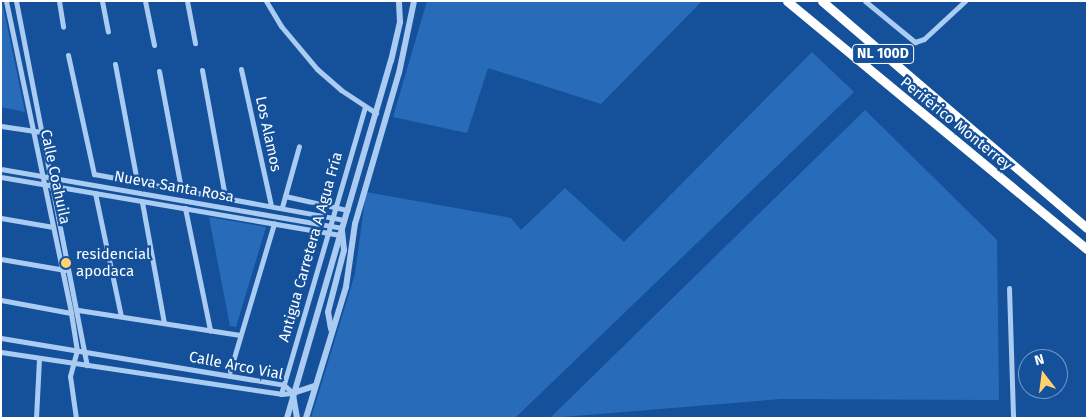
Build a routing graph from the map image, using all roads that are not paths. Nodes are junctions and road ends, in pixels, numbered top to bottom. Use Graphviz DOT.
graph roads {
  1 [pos="6,1"];
  2 [pos="16,1"];
  3 [pos="59,1"];
  4 [pos="102,1"];
  5 [pos="145,1"];
  6 [pos="187,1"];
  7 [pos="266,1"];
  8 [pos="399,1"];
  9 [pos="414,1"];
  10 [pos="787,1"];
  11 [pos="822,1"];
  12 [pos="865,1"];
  13 [pos="965,1"];
  14 [pos="64,27"];
  15 [pos="108,32"];
  16 [pos="24,41"];
  17 [pos="14,42"];
  18 [pos="195,43"];
  19 [pos="154,45"];
  20 [pos="68,55"];
  21 [pos="115,64"];
  22 [pos="241,69"];
  23 [pos="202,70"];
  24 [pos="160,71"];
  25 [pos="365,107"];
  26 [pos="376,113"];
  27 [pos="1,126"];
  28 [pos="32,131"];
  29 [pos="42,132"];
  30 [pos="299,146"];
  31 [pos="1,169"];
  32 [pos="42,176"];
  33 [pos="1,177"];
  34 [pos="51,177"];
  35 [pos="137,181"];
  36 [pos="44,184"];
  37 [pos="52,186"];
  38 [pos="181,189"];
  39 [pos="94,193"];
  40 [pos="285,196"];
  41 [pos="225,198"];
  42 [pos="142,202"];
  43 [pos="185,203"];
  44 [pos="271,205"];
  45 [pos="282,207"];
  46 [pos="335,208"];
  47 [pos="186,210"];
  48 [pos="347,210"];
  49 [pos="1,218"];
  50 [pos="275,218"];
  51 [pos="332,218"];
  52 [pos="344,220"];
  53 [pos="274,225"];
  54 [pos="330,226"];
  55 [pos="53,228"];
  56 [pos="1087,228"];
  57 [pos="341,231"];
  58 [pos="328,233"];
  59 [pos="1087,249"];
  60 [pos="1,260"];
  61 [pos="70,268"];
  62 [pos="62,270"];
  63 [pos="1010,288"];
  64 [pos="1,300"];
  65 [pos="78,310"];
  66 [pos="71,313"];
  67 [pos="122,316"];
  68 [pos="164,323"];
  69 [pos="210,330"];
  70 [pos="331,333"];
  71 [pos="240,335"];
  72 [pos="1,338"];
  73 [pos="77,350"];
  74 [pos="1,352"];
  75 [pos="87,352"];
  76 [pos="39,358"];
  77 [pos="74,364"];
  78 [pos="87,365"];
  79 [pos="229,374"];
  80 [pos="284,385"];
  81 [pos="226,386"];
  82 [pos="315,386"];
  83 [pos="292,393"];
  84 [pos="281,394"];
  85 [pos="36,418"];
  86 [pos="76,418"];
  87 [pos="286,418"];
  88 [pos="297,418"];
  89 [pos="306,418"];
  90 [pos="1013,418"];
  1 -- 17 [label="street, Calle Coahuila"];
  2 -- 16 [label="street, Calle Coahuila"];
  3 -- 14 [label="street"];
  4 -- 15 [label="street"];
  5 -- 19 [label="street"];
  6 -- 18 [label="street"];
  7 -- 25 [label="street"];
  8 -- 26 [label="street"];
  9 -- 70 [label="street"];
  10 -- 59 [label="highway, Periférico Monterrey / NL 100D"];
  11 -- 56 [label="highway, Periférico Monterrey / NL 100D"];
  12 -- 13 [label="street"];
  16 -- 17 [label="street"];
  16 -- 29 [label="street, Calle Coahuila"];
  17 -- 28 [label="street, Calle Coahuila"];
  20 -- 35 [label="street"];
  21 -- 35 [label="street"];
  22 -- 44 [label="street, Los Alamos"];
  23 -- 41 [label="street"];
  24 -- 38 [label="street"];
  25 -- 26 [label="street"];
  25 -- 46 [label="street, Antigua Carretera A Agua Fría"];
  26 -- 48 [label="street"];
  27 -- 28 [label="street"];
  28 -- 29 [label="street"];
  28 -- 32 [label="street, Calle Coahuila"];
  29 -- 34 [label="street, Calle Coahuila"];
  30 -- 40 [label="street"];
  31 -- 32 [label="street, Nueva Santa Rosa"];
  32 -- 34 [label="street, Nueva Santa Rosa"];
  32 -- 36 [label="street, Calle Coahuila"];
  33 -- 36 [label="street, Nueva Santa Rosa"];
  34 -- 37 [label="street, Calle Coahuila"];
  34 -- 43 [label="street, Nueva Santa Rosa"];
  35 -- 38 [label="street"];
  36 -- 37 [label="street, Nueva Santa Rosa"];
  36 -- 55 [label="street, Calle Coahuila"];
  37 -- 39 [label="street, Nueva Santa Rosa"];
  37 -- 61 [label="street, Calle Coahuila"];
  38 -- 41 [label="street"];
  39 -- 42 [label="street, Nueva Santa Rosa"];
  39 -- 67 [label="street"];
  40 -- 45 [label="street"];
  40 -- 46 [label="street"];
  41 -- 44 [label="street"];
  42 -- 47 [label="street, Nueva Santa Rosa"];
  42 -- 68 [label="street"];
  43 -- 47 [label="street"];
  43 -- 50 [label="street, Nueva Santa Rosa"];
  44 -- 45 [label="street"];
  45 -- 51 [label="street"];
  46 -- 48 [label="street"];
  46 -- 51 [label="street, Antigua Carretera A Agua Fría"];
  47 -- 53 [label="street, Nueva Santa Rosa"];
  47 -- 69 [label="street"];
  48 -- 52 [label="street"];
  49 -- 55 [label="street"];
  50 -- 53 [label="street"];
  50 -- 54 [label="street, Nueva Santa Rosa"];
  51 -- 52 [label="street"];
  51 -- 54 [label="street, Antigua Carretera A Agua Fría"];
  52 -- 57 [label="street"];
  53 -- 58 [label="street, Nueva Santa Rosa"];
  53 -- 71 [label="street"];
  54 -- 57 [label="street, Nueva Santa Rosa"];
  54 -- 58 [label="street, Antigua Carretera A Agua Fría"];
  55 -- 62 [label="street, Calle Coahuila"];
  57 -- 58 [label="street, Nueva Santa Rosa"];
  57 -- 70 [label="street"];
  57 -- 83 [label="street"];
  58 -- 80 [label="street, Antigua Carretera A Agua Fría"];
  60 -- 62 [label="street"];
  61 -- 62 [label="street"];
  61 -- 65 [label="street, Calle Coahuila"];
  62 -- 66 [label="street, Calle Coahuila"];
  63 -- 90 [label="street"];
  64 -- 66 [label="street"];
  65 -- 67 [label="street"];
  65 -- 75 [label="street, Calle Coahuila"];
  66 -- 73 [label="street, Calle Coahuila"];
  67 -- 68 [label="street"];
  68 -- 69 [label="street"];
  69 -- 71 [label="street"];
  70 -- 82 [label="street"];
  71 -- 79 [label="street"];
  72 -- 73 [label="street, Calle Arco Vial"];
  73 -- 75 [label="street, Calle Arco Vial"];
  73 -- 77 [label="street, Calle Coahuila"];
  74 -- 76 [label="street, Calle Arco Vial"];
  75 -- 78 [label="street, Calle Coahuila"];
  75 -- 79 [label="street, Calle Arco Vial"];
  76 -- 77 [label="street, Calle Arco Vial"];
  76 -- 85 [label="street"];
  77 -- 78 [label="street, Calle Arco Vial"];
  77 -- 86 [label="street, Calle Coahuila"];
  78 -- 81 [label="street, Calle Arco Vial"];
  79 -- 80 [label="street, Calle Arco Vial"];
  79 -- 81 [label="street"];
  80 -- 83 [label="street, Calle Arco Vial"];
  80 -- 84 [label="street, Antigua Carretera A Agua Fría"];
  81 -- 84 [label="street, Calle Arco Vial"];
  82 -- 83 [label="street"];
  82 -- 89 [label="street"];
  83 -- 84 [label="street, Calle Arco Vial"];
  83 -- 87 [label="street"];
  83 -- 88 [label="street"];
}
